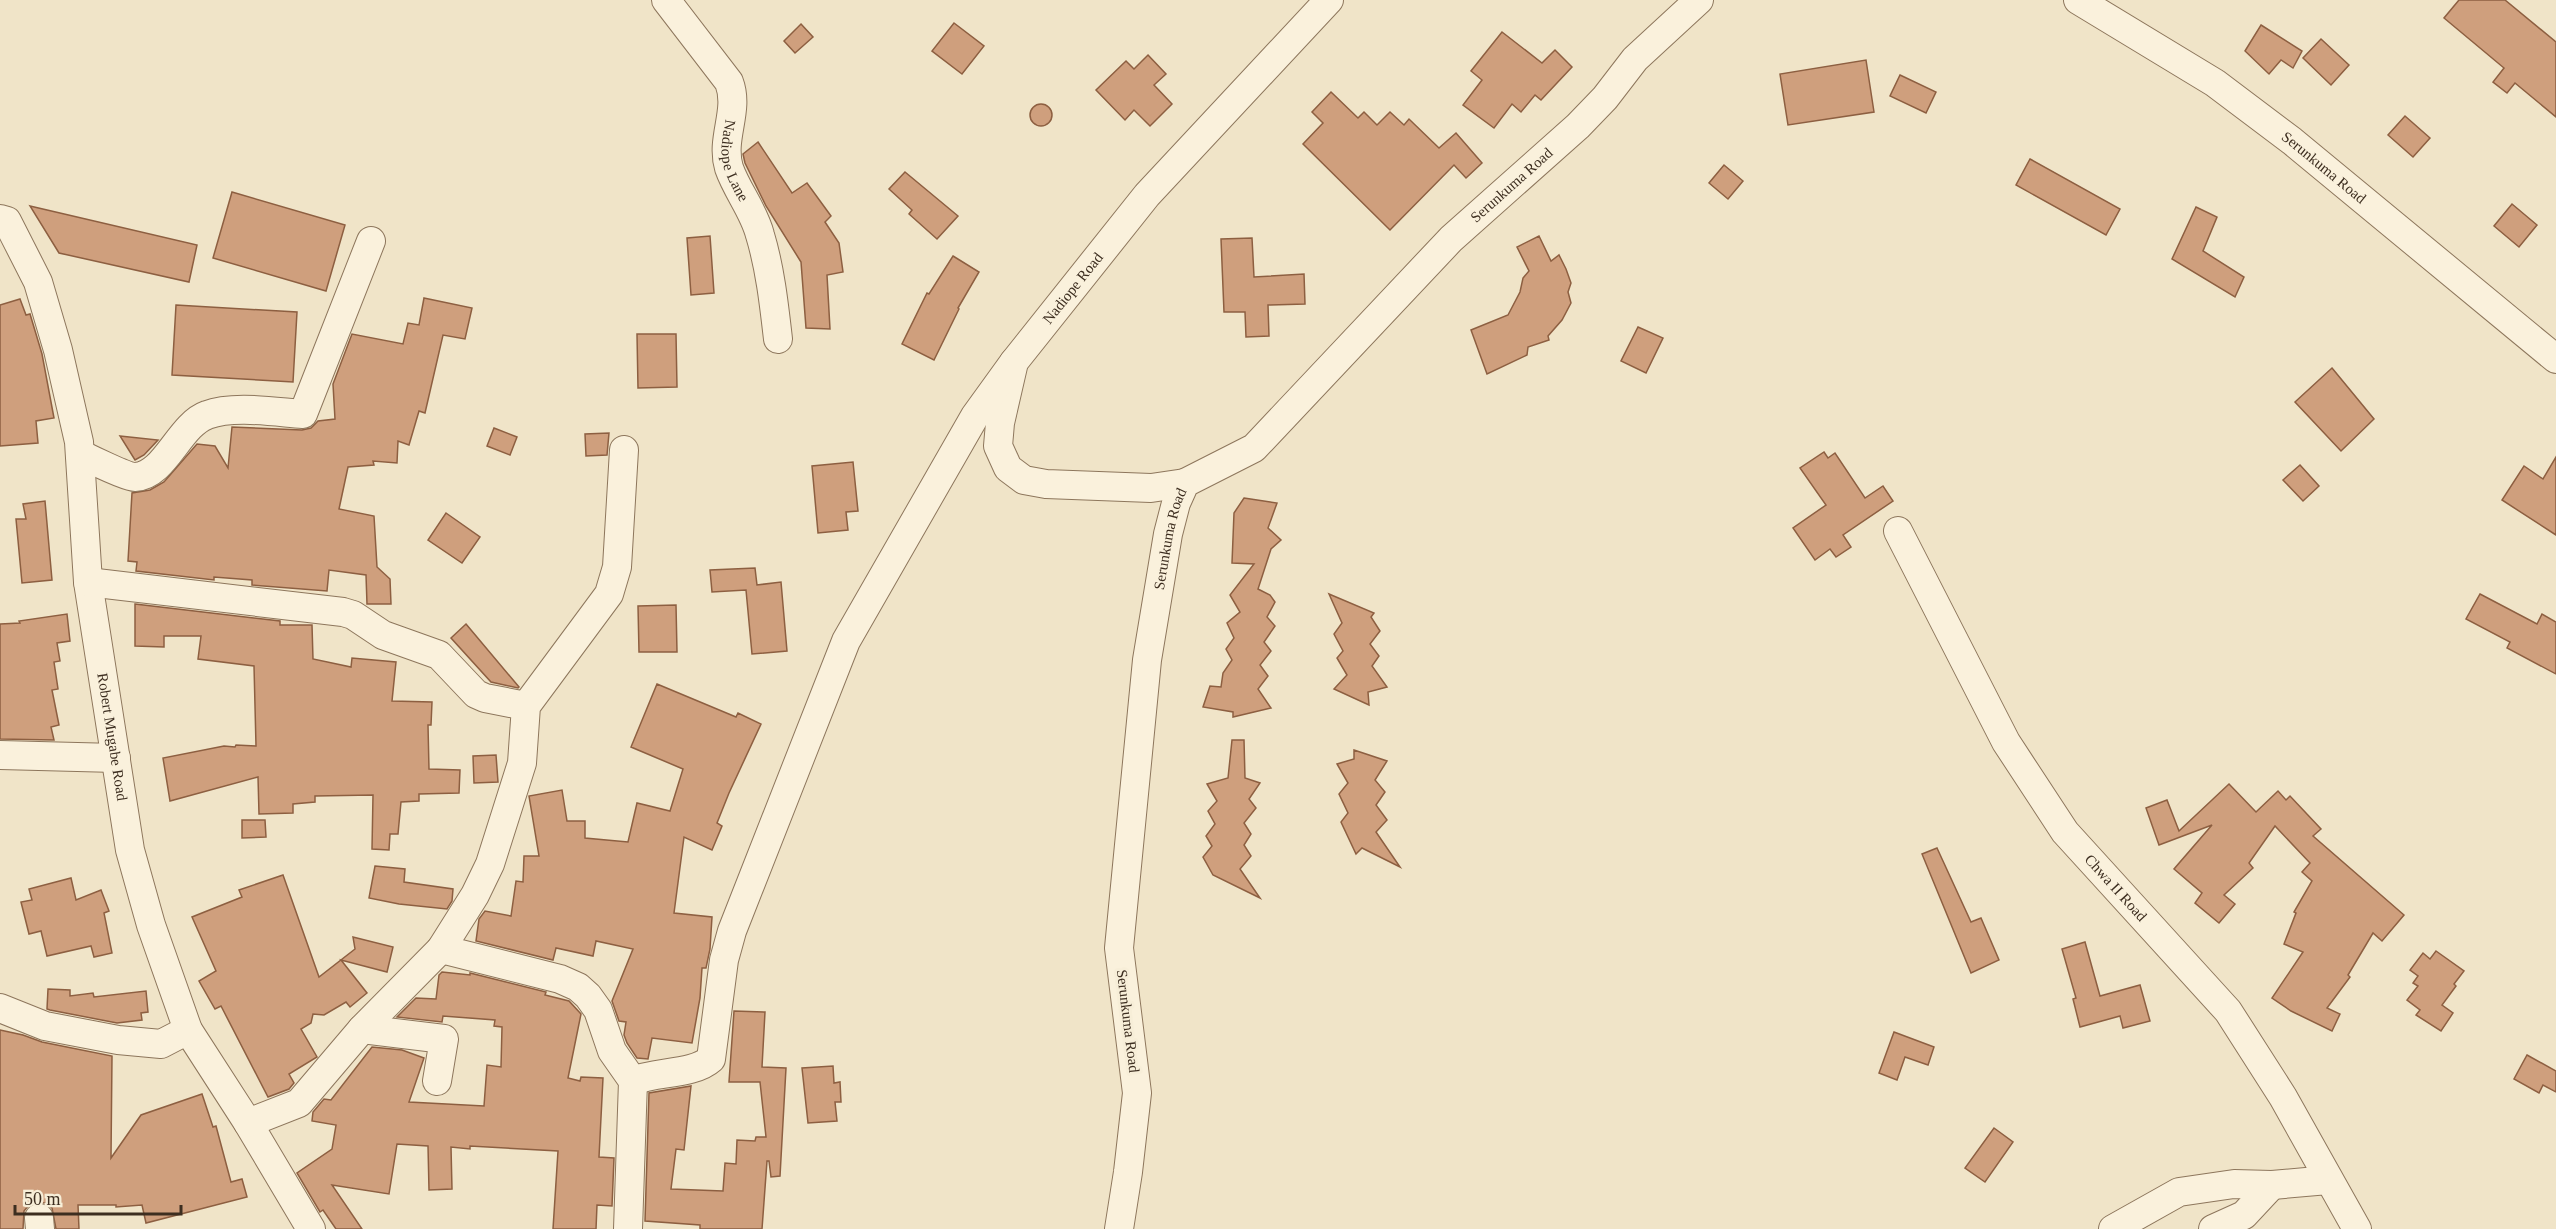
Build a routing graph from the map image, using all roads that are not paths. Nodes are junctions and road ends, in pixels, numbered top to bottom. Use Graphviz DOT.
graph roads {
  1 [pos="666,0"];
  2 [pos="1329,0"];
  3 [pos="1699,0"];
  4 [pos="2078,0"];
  5 [pos="0,219"];
  6 [pos="371,241"];
  7 [pos="778,339"];
  8 [pos="2556,359"];
  9 [pos="1014,362"];
  10 [pos="624,450"];
  11 [pos="80,454"];
  12 [pos="1185,483"];
  13 [pos="1898,531"];
  14 [pos="88,582"];
  15 [pos="526,706"];
  16 [pos="0,755"];
  17 [pos="116,758"];
  18 [pos="441,949"];
  19 [pos="0,1008"];
  20 [pos="362,1029"];
  21 [pos="188,1030"];
  22 [pos="633,1081"];
  23 [pos="437,1082"];
  24 [pos="248,1123"];
  25 [pos="2328,1180"];
  26 [pos="2272,1185"];
  27 [pos="310,1229"];
  28 [pos="628,1229"];
  29 [pos="1119,1229"];
  30 [pos="2113,1229"];
  31 [pos="2213,1229"];
  32 [pos="2357,1229"];
  1 -- 7 [label="street, Nadiope Lane"];
  2 -- 9 [label="street, Nadiope Road"];
  3 -- 12 [label="street, Serunkuma Road"];
  4 -- 8 [label="street, Serunkuma Road"];
  5 -- 11 [label="street, Robert Mugabe Road"];
  6 -- 11 [label="street"];
  9 -- 12 [label="street, Nadiope Road"];
  9 -- 22 [label="street"];
  10 -- 15 [label="street"];
  11 -- 14 [label="street, Robert Mugabe Road"];
  12 -- 29 [label="street, Serunkuma Road"];
  13 -- 25 [label="street, Chwa II Road"];
  14 -- 15 [label="street"];
  14 -- 17 [label="street, Robert Mugabe Road"];
  15 -- 18 [label="street"];
  16 -- 17 [label="street"];
  17 -- 21 [label="street, Robert Mugabe Road"];
  18 -- 20 [label="street"];
  18 -- 22 [label="street"];
  19 -- 21 [label="street"];
  20 -- 23 [label="street"];
  20 -- 24 [label="street"];
  21 -- 24 [label="street, Robert Mugabe Road"];
  22 -- 28 [label="street"];
  24 -- 27 [label="street, Robert Mugabe Road"];
  25 -- 26 [label="street"];
  25 -- 32 [label="street, Chwa II Road"];
  26 -- 30 [label="street"];
  26 -- 31 [label="street"];
}
